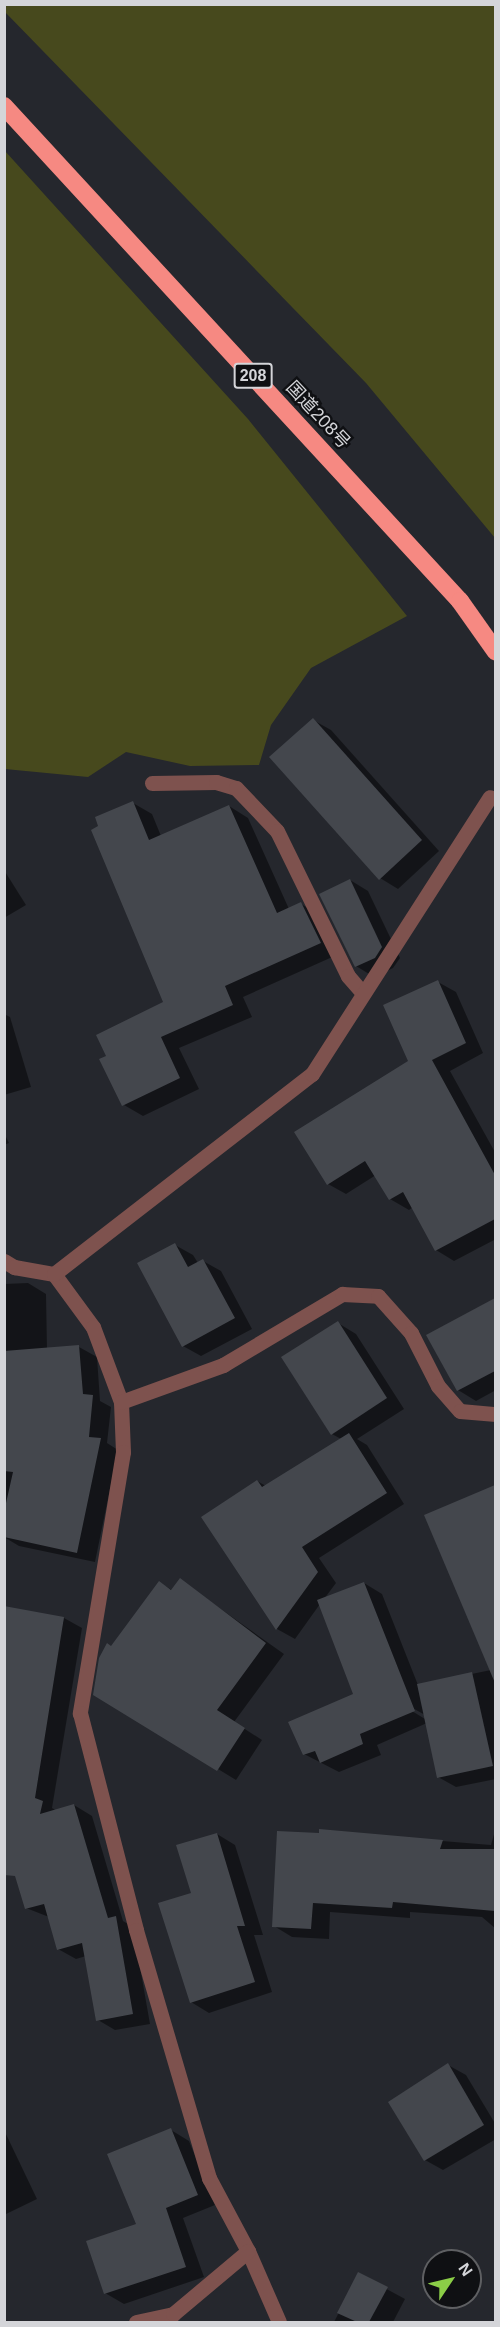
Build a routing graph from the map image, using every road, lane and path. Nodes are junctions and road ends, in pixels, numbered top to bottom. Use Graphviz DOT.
graph roads {
  1 [pos="4,105"];
  2 [pos="495,652"];
  3 [pos="152,783"];
  4 [pos="490,797"];
  5 [pos="362,992"];
  6 [pos="4,1261"];
  7 [pos="54,1274"];
  8 [pos="121,1402"];
  9 [pos="495,1414"];
  10 [pos="248,2251"];
  11 [pos="136,2322"];
  12 [pos="279,2322"];
  1 -- 2 [label="highway, 国道208号 / 208"];
  3 -- 5 [label="street"];
  4 -- 5 [label="street"];
  5 -- 7 [label="street"];
  6 -- 7 [label="street"];
  7 -- 8 [label="street"];
  8 -- 9 [label="street"];
  8 -- 10 [label="street"];
  10 -- 11 [label="street"];
  10 -- 12 [label="street"];
}
